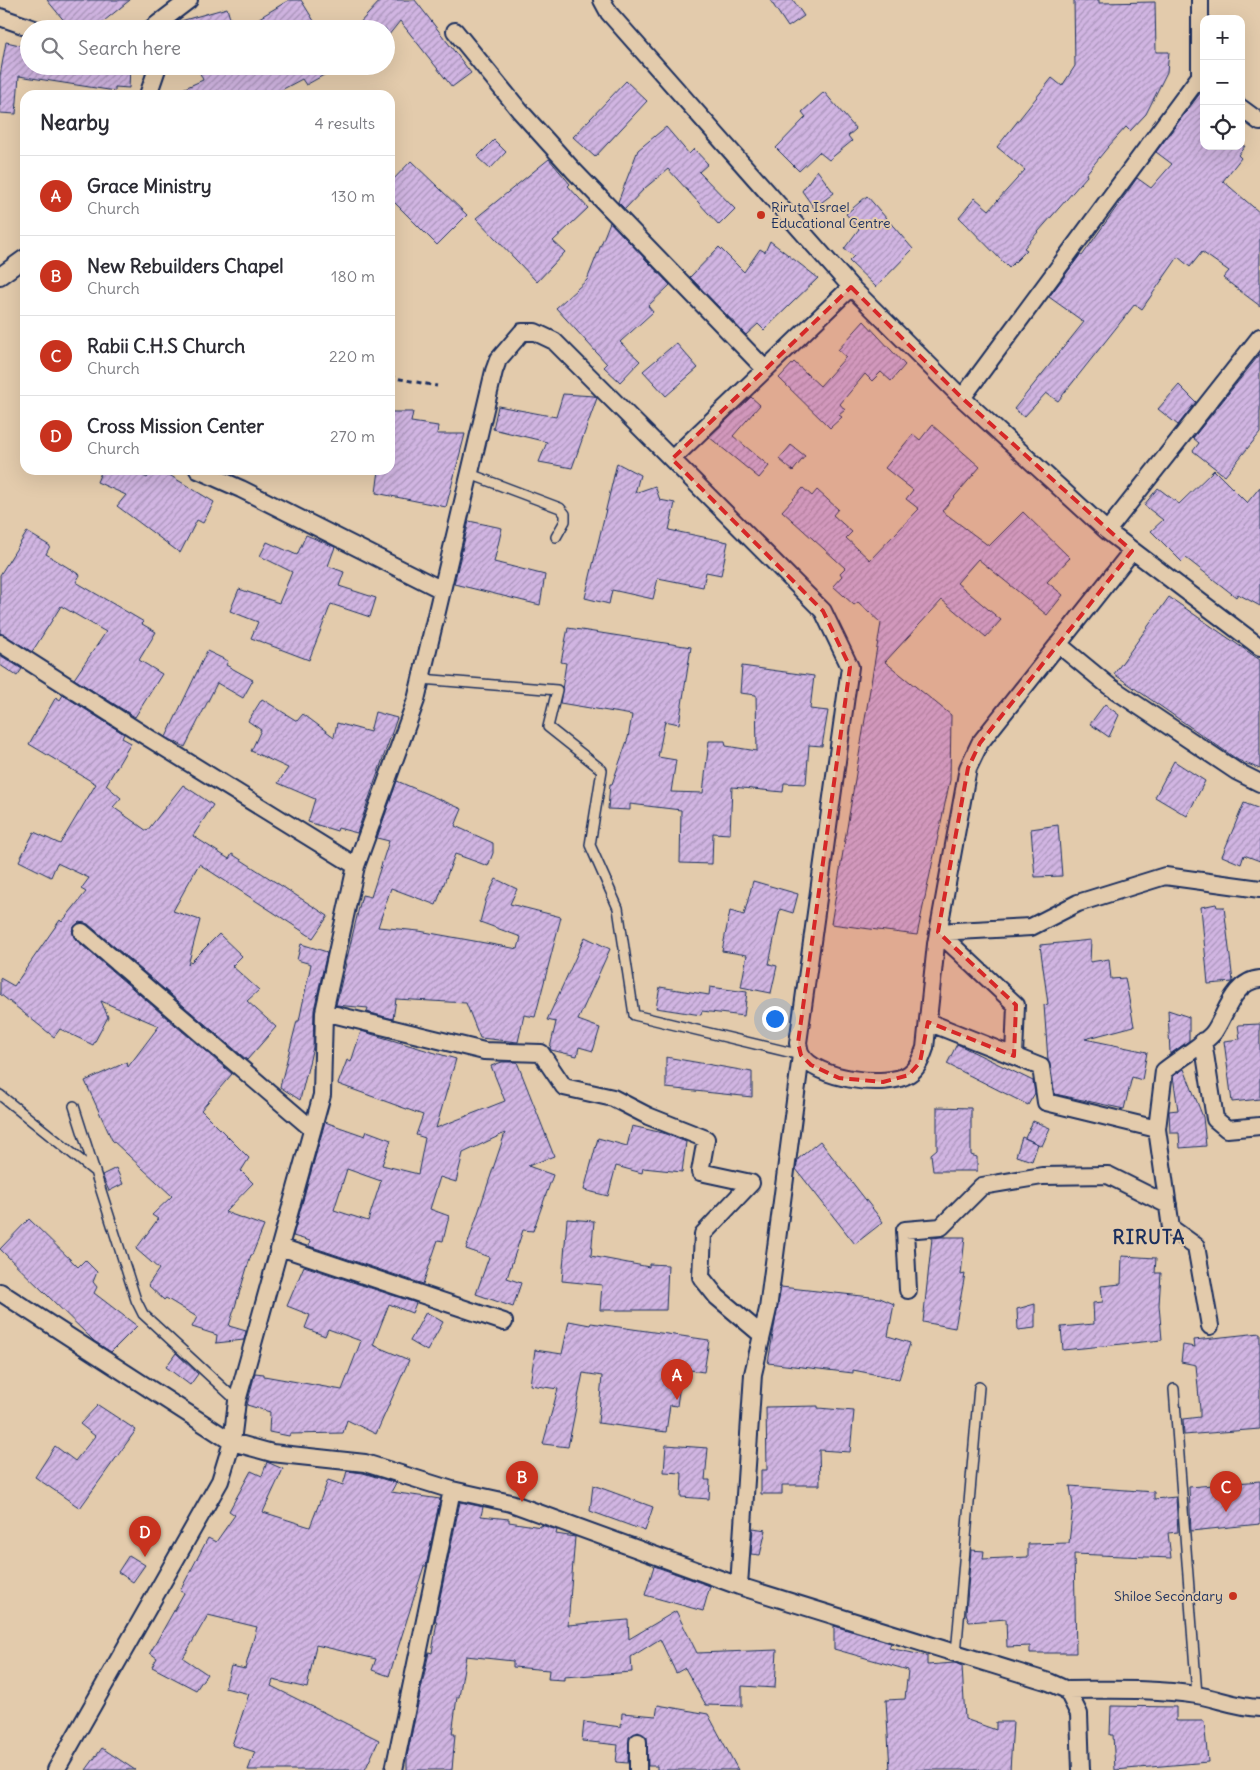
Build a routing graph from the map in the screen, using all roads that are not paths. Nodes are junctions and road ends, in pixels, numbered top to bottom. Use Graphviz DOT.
graph roads {
  1 [pos="189,0"];
  2 [pos="602,0"];
  3 [pos="1200,0"];
  4 [pos="0,17"];
  5 [pos="163,20"];
  6 [pos="20,24"];
  7 [pos="455,31"];
  8 [pos="1202,60"];
  9 [pos="155,75"];
  10 [pos="1200,81"];
  11 [pos="150,90"];
  12 [pos="1245,111"];
  13 [pos="1260,122"];
  14 [pos="20,262"];
  15 [pos="0,276"];
  16 [pos="852,287"];
  17 [pos="1260,337"];
  18 [pos="766,369"];
  19 [pos="962,398"];
  20 [pos="672,459"];
  21 [pos="470,474"];
  22 [pos="209,475"];
  23 [pos="1107,531"];
  24 [pos="556,537"];
  25 [pos="1132,551"];
  26 [pos="442,590"];
  27 [pos="0,643"];
  28 [pos="1058,644"];
  29 [pos="1260,647"];
  30 [pos="421,679"];
  31 [pos="1260,783"];
  32 [pos="356,866"];
  33 [pos="1260,890"];
  34 [pos="82,932"];
  35 [pos="938,932"];
  36 [pos="1260,979"];
  37 [pos="324,1012"];
  38 [pos="928,1022"];
  39 [pos="1203,1041"];
  40 [pos="801,1055"];
  41 [pos="1014,1056"];
  42 [pos="0,1095"];
  43 [pos="74,1106"];
  44 [pos="1260,1126"];
  45 [pos="312,1129"];
  46 [pos="1157,1129"];
  47 [pos="95,1171"];
  48 [pos="1168,1205"];
  49 [pos="280,1247"];
  50 [pos="908,1290"];
  51 [pos="0,1292"];
  52 [pos="504,1322"];
  53 [pos="1210,1326"];
  54 [pos="762,1335"];
  55 [pos="979,1387"];
  56 [pos="1174,1389"];
  57 [pos="237,1402"];
  58 [pos="232,1442"];
  59 [pos="452,1490"];
  60 [pos="739,1586"];
  61 [pos="956,1654"];
  62 [pos="1067,1690"];
  63 [pos="1197,1695"];
  64 [pos="1260,1708"];
  65 [pos="638,1742"];
  66 [pos="56,1770"];
  67 [pos="394,1770"];
  68 [pos="638,1770"];
  69 [pos="1081,1770"];
  1 -- 5 [label="street"];
  2 -- 16 [label="street"];
  3 -- 8 [label="street"];
  4 -- 6 [label="street"];
  7 -- 18 [label="street"];
  9 -- 11 [label="street"];
  10 -- 19 [label="street"];
  12 -- 13 [label="street"];
  14 -- 15 [label="street"];
  16 -- 18 [label="street"];
  16 -- 19 [label="street"];
  17 -- 23 [label="street"];
  18 -- 20 [label="street"];
  19 -- 23 [label="street"];
  20 -- 21 [label="street"];
  20 -- 40 [label="street"];
  21 -- 24 [label="lane"];
  21 -- 26 [label="street"];
  22 -- 26 [label="street"];
  23 -- 25 [label="street"];
  25 -- 28 [label="street"];
  25 -- 29 [label="street"];
  26 -- 30 [label="street"];
  27 -- 32 [label="street"];
  28 -- 31 [label="street"];
  28 -- 35 [label="street"];
  30 -- 32 [label="street"];
  30 -- 40 [label="lane"];
  32 -- 37 [label="street"];
  33 -- 35 [label="street"];
  34 -- 45 [label="street"];
  35 -- 38 [label="street"];
  35 -- 41 [label="street"];
  36 -- 39 [label="street"];
  37 -- 45 [label="street"];
  37 -- 54 [label="street"];
  38 -- 40 [label="street"];
  38 -- 41 [label="street"];
  39 -- 44 [label="street"];
  39 -- 46 [label="street"];
  40 -- 54 [label="street"];
  41 -- 46 [label="street"];
  42 -- 47 [label="lane"];
  43 -- 47 [label="lane"];
  45 -- 49 [label="street"];
  46 -- 48 [label="street"];
  47 -- 57 [label="lane"];
  48 -- 50 [label="street"];
  48 -- 53 [label="street"];
  49 -- 52 [label="street"];
  49 -- 57 [label="street"];
  51 -- 58 [label="street"];
  54 -- 60 [label="street"];
  55 -- 61 [label="lane"];
  56 -- 63 [label="lane"];
  57 -- 58 [label="street"];
  58 -- 59 [label="street"];
  58 -- 66 [label="street"];
  59 -- 60 [label="street"];
  59 -- 67 [label="street"];
  60 -- 61 [label="street"];
  61 -- 62 [label="street"];
  62 -- 63 [label="street"];
  62 -- 69 [label="street"];
  63 -- 64 [label="street"];
  65 -- 68 [label="street"];
}
